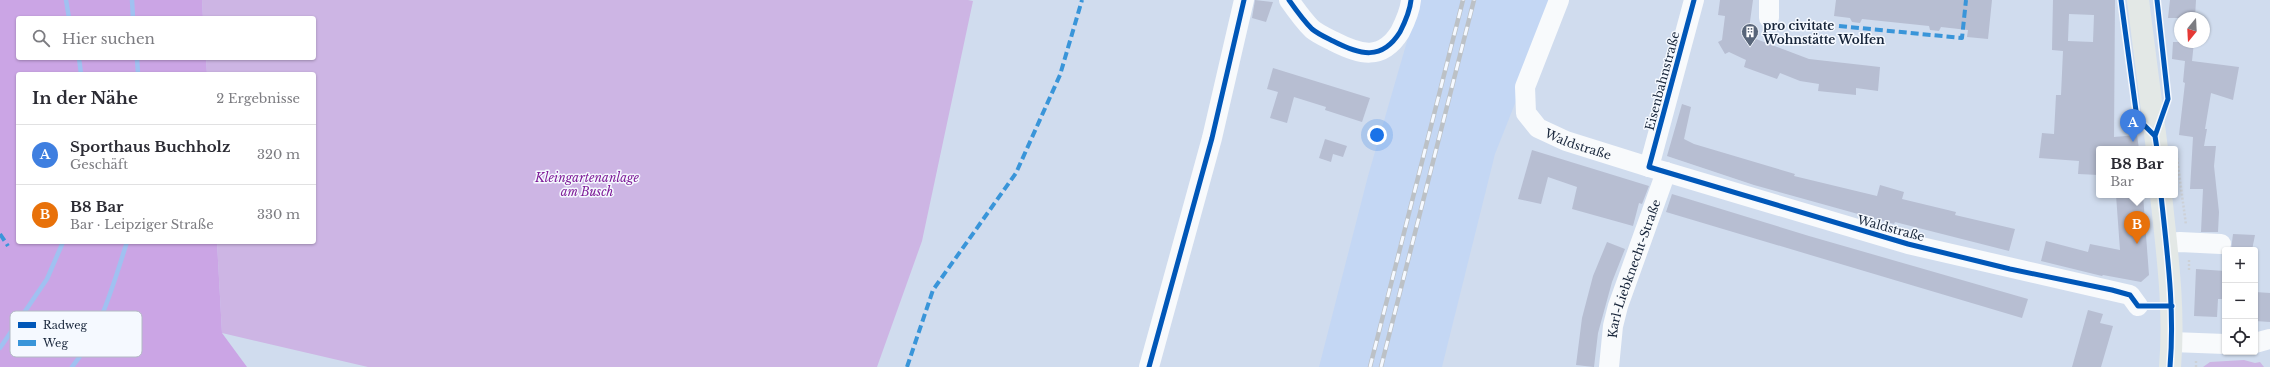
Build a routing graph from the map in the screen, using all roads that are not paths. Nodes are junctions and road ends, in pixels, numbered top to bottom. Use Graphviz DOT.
graph roads {
  1 [pos="1244,0"];
  2 [pos="1289,0"];
  3 [pos="1411,0"];
  4 [pos="1559,0"];
  5 [pos="1694,0"];
  6 [pos="2138,0"];
  7 [pos="2157,146"];
  8 [pos="1657,170"];
  9 [pos="2161,198"];
  10 [pos="2166,243"];
  11 [pos="2221,244"];
  12 [pos="2134,301"];
  13 [pos="2172,342"];
  14 [pos="2222,344"];
  15 [pos="1149,367"];
  16 [pos="1609,367"];
  17 [pos="2170,367"];
  1 -- 15 [label="street"];
  2 -- 3 [label="street"];
  4 -- 8 [label="street, Waldstraße"];
  5 -- 8 [label="street, Eisenbahnstraße"];
  6 -- 7 [label="main road"];
  8 -- 12 [label="street, Waldstraße"];
  8 -- 16 [label="street, Karl-Liebknecht-Straße"];
  9 -- 10 [label="main road"];
  10 -- 11 [label="street"];
  10 -- 13 [label="main road"];
  13 -- 14 [label="street"];
  13 -- 17 [label="main road"];
}
